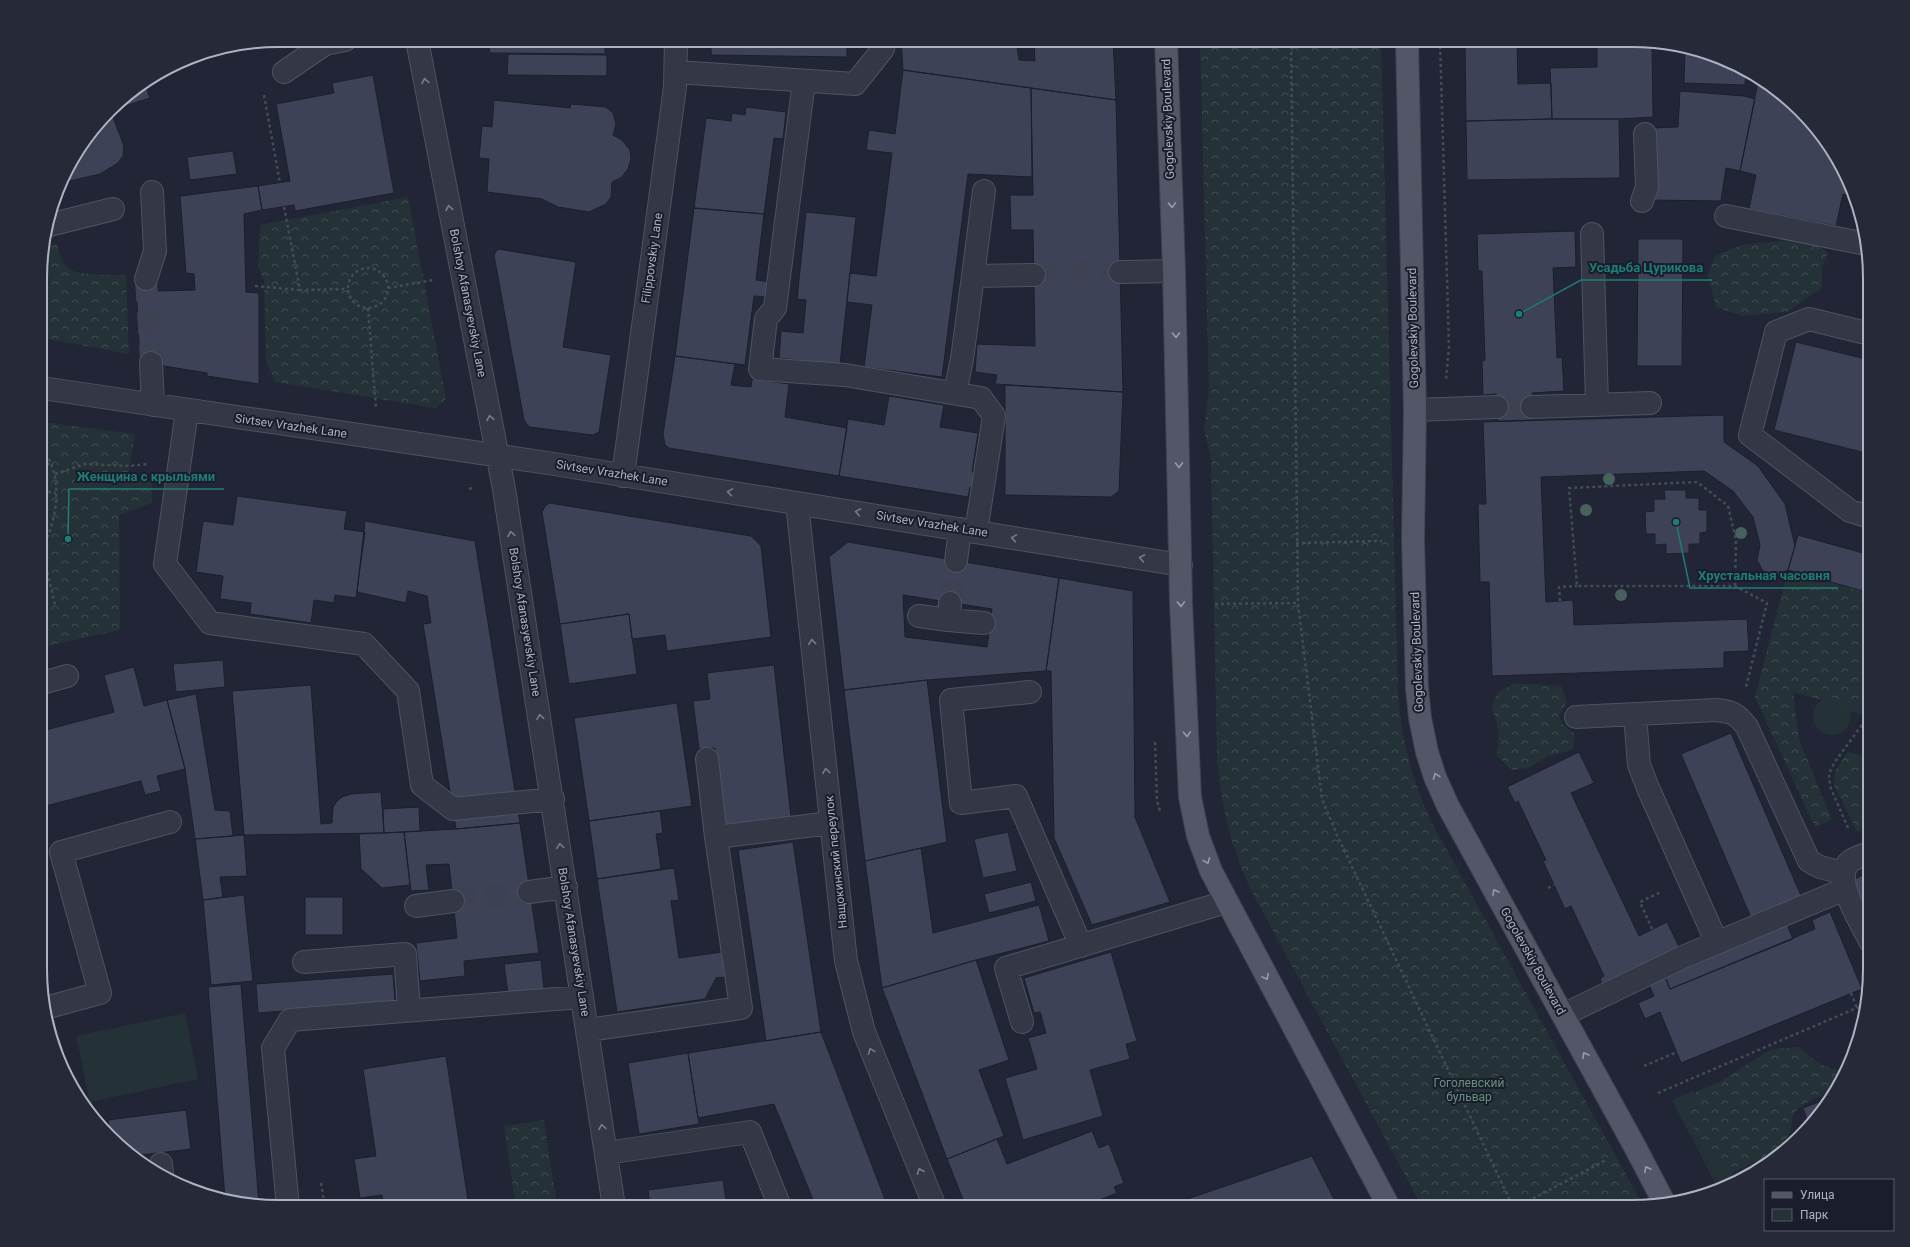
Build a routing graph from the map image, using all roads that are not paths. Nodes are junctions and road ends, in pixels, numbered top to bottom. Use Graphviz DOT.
graph roads {
  1 [pos="321,47"];
  2 [pos="418,47"];
  3 [pos="676,47"];
  4 [pos="883,47"];
  5 [pos="1166,47"];
  6 [pos="1407,47"];
  7 [pos="284,72"];
  8 [pos="676,72"];
  9 [pos="804,81"];
  10 [pos="1645,134"];
  11 [pos="984,191"];
  12 [pos="152,192"];
  13 [pos="1642,201"];
  14 [pos="114,209"];
  15 [pos="1726,216"];
  16 [pos="53,224"];
  17 [pos="1592,234"];
  18 [pos="1860,243"];
  19 [pos="1174,271"];
  20 [pos="1120,272"];
  21 [pos="1034,275"];
  22 [pos="973,276"];
  23 [pos="146,278"];
  24 [pos="1863,332"];
  25 [pos="151,363"];
  26 [pos="47,389"];
  27 [pos="956,393"];
  28 [pos="1650,403"];
  29 [pos="1597,404"];
  30 [pos="153,405"];
  31 [pos="1497,407"];
  32 [pos="1532,407"];
  33 [pos="1415,410"];
  34 [pos="187,411"];
  35 [pos="497,457"];
  36 [pos="623,476"];
  37 [pos="797,503"];
  38 [pos="1863,515"];
  39 [pos="968,530"];
  40 [pos="956,561"];
  41 [pos="1181,565"];
  42 [pos="919,616"];
  43 [pos="984,624"];
  44 [pos="67,676"];
  45 [pos="47,682"];
  46 [pos="1030,692"];
  47 [pos="1635,714"];
  48 [pos="1576,718"];
  49 [pos="707,759"];
  50 [pos="553,799"];
  51 [pos="170,822"];
  52 [pos="831,823"];
  53 [pos="716,837"];
  54 [pos="1863,855"];
  55 [pos="1844,881"];
  56 [pos="566,887"];
  57 [pos="529,892"];
  58 [pos="453,901"];
  59 [pos="1226,902"];
  60 [pos="416,906"];
  61 [pos="1863,925"];
  62 [pos="1717,943"];
  63 [pos="1081,946"];
  64 [pos="304,962"];
  65 [pos="582,997"];
  66 [pos="50,1007"];
  67 [pos="409,1010"];
  68 [pos="1563,1015"];
  69 [pos="1022,1022"];
  70 [pos="588,1030"];
  71 [pos="606,1153"];
  72 [pos="1662,1198"];
  73 [pos="287,1200"];
  74 [pos="613,1200"];
  75 [pos="777,1200"];
  76 [pos="932,1200"];
  77 [pos="1385,1200"];
  1 -- 7 [label="street"];
  35 -- 2 [label="street, Bolshoy Afanasyevskiy Lane, one-way"];
  3 -- 8 [label="street, Filippovskiy Lane"];
  4 -- 9 [label="street"];
  5 -- 19 [label="main road, Gogolevskiy Boulevard, one-way"];
  6 -- 33 [label="main road, Gogolevskiy Boulevard"];
  8 -- 9 [label="street"];
  8 -- 36 [label="street, Filippovskiy Lane"];
  9 -- 27 [label="street"];
  10 -- 13 [label="street"];
  11 -- 22 [label="street"];
  12 -- 23 [label="street"];
  14 -- 16 [label="street"];
  15 -- 18 [label="street"];
  17 -- 29 [label="street"];
  19 -- 20 [label="street"];
  19 -- 41 [label="main road, Gogolevskiy Boulevard, one-way"];
  21 -- 22 [label="street"];
  22 -- 27 [label="street"];
  24 -- 38 [label="street"];
  25 -- 30 [label="street"];
  26 -- 30 [label="street, Sivtsev Vrazhek Lane"];
  27 -- 39 [label="street"];
  28 -- 29 [label="street"];
  29 -- 32 [label="street"];
  30 -- 34 [label="street, Sivtsev Vrazhek Lane"];
  31 -- 33 [label="street"];
  68 -- 33 [label="main road, Gogolevskiy Boulevard, one-way"];
  34 -- 35 [label="street, Sivtsev Vrazhek Lane"];
  34 -- 50 [label="street"];
  35 -- 36 [label="street, Sivtsev Vrazhek Lane"];
  50 -- 35 [label="street, Bolshoy Afanasyevskiy Lane, one-way"];
  37 -- 36 [label="street, Sivtsev Vrazhek Lane, one-way"];
  39 -- 37 [label="street, Sivtsev Vrazhek Lane, one-way"];
  52 -- 37 [label="street, Нащокинский переулок, one-way"];
  39 -- 40 [label="street"];
  41 -- 39 [label="street, Sivtsev Vrazhek Lane, one-way"];
  41 -- 59 [label="main road, Gogolevskiy Boulevard, one-way"];
  42 -- 43 [label="street"];
  44 -- 45 [label="street"];
  46 -- 63 [label="street"];
  47 -- 48 [label="street"];
  47 -- 55 [label="street"];
  47 -- 62 [label="street"];
  49 -- 53 [label="street"];
  56 -- 50 [label="street, Bolshoy Afanasyevskiy Lane, one-way"];
  51 -- 66 [label="street"];
  52 -- 53 [label="street"];
  76 -- 52 [label="street, Нащокинский переулок, one-way"];
  53 -- 70 [label="street"];
  54 -- 55 [label="street"];
  55 -- 61 [label="street"];
  55 -- 62 [label="street"];
  56 -- 57 [label="street"];
  56 -- 65 [label="street, Bolshoy Afanasyevskiy Lane"];
  58 -- 60 [label="street"];
  59 -- 63 [label="street"];
  59 -- 77 [label="main road, Gogolevskiy Boulevard, one-way"];
  62 -- 68 [label="street"];
  63 -- 69 [label="street"];
  64 -- 67 [label="street"];
  65 -- 67 [label="street"];
  65 -- 70 [label="street, Bolshoy Afanasyevskiy Lane"];
  67 -- 73 [label="street"];
  72 -- 68 [label="main road, Gogolevskiy Boulevard, one-way"];
  71 -- 70 [label="street, Bolshoy Afanasyevskiy Lane, one-way"];
  71 -- 74 [label="street, Bolshoy Afanasyevskiy Lane"];
  71 -- 75 [label="street"];
}
